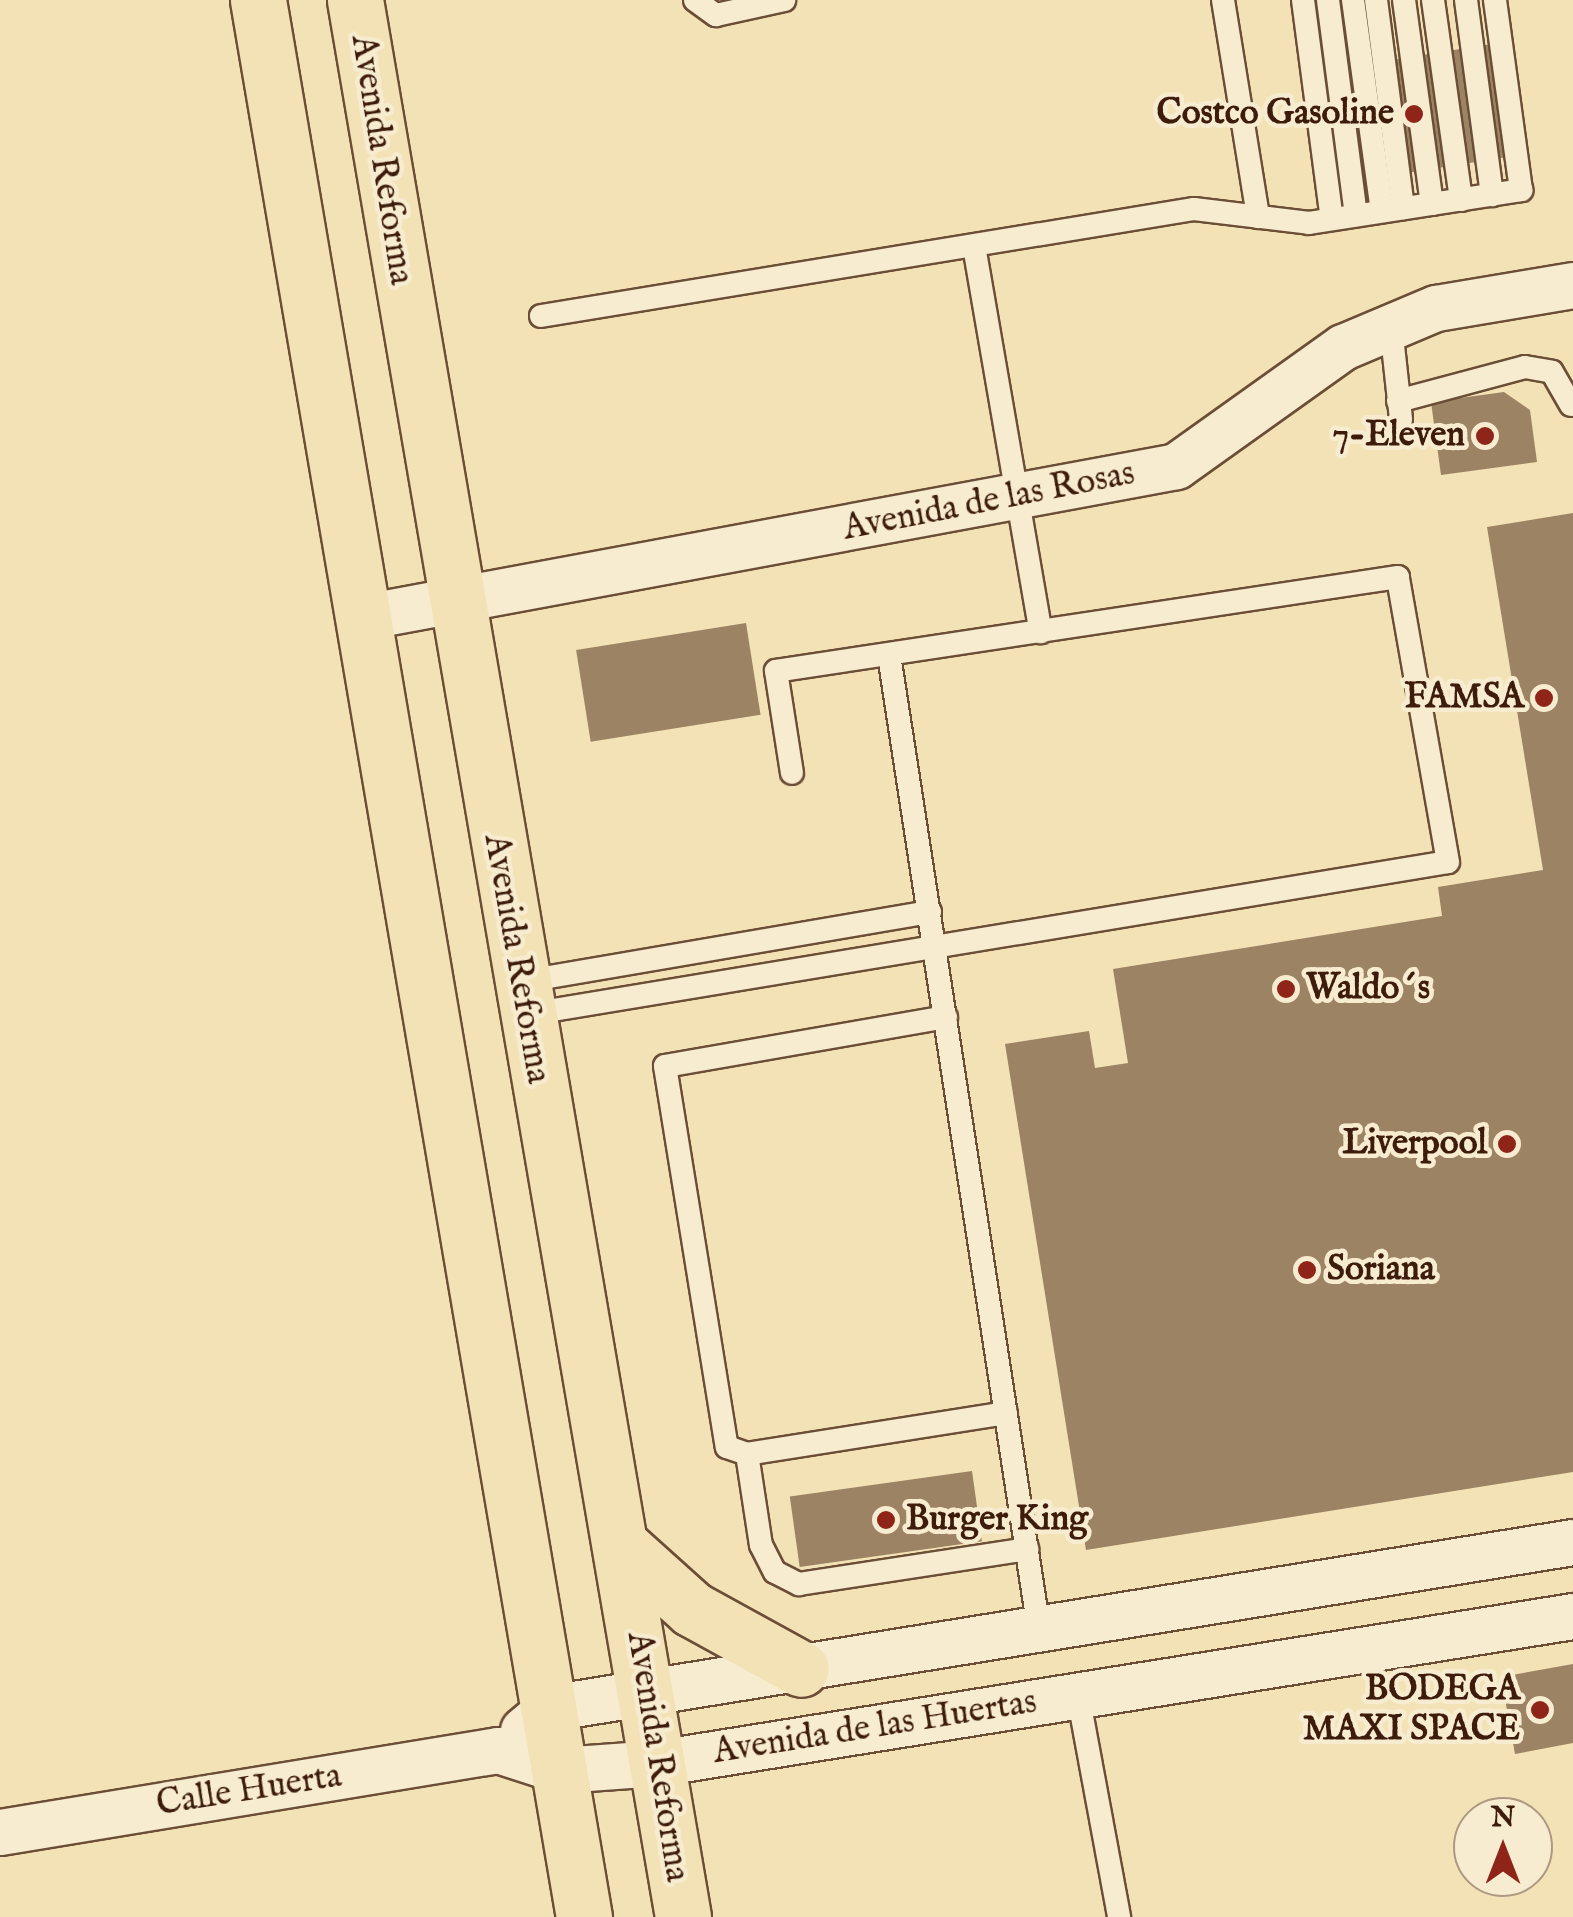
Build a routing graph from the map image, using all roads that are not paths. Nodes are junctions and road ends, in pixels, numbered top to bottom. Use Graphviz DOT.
graph roads {
  1 [pos="258,0"];
  2 [pos="355,0"];
  3 [pos="694,0"];
  4 [pos="784,0"];
  5 [pos="1223,0"];
  6 [pos="1303,0"];
  7 [pos="1328,0"];
  8 [pos="1353,0"];
  9 [pos="1376,0"];
  10 [pos="1404,0"];
  11 [pos="1433,0"];
  12 [pos="1466,0"];
  13 [pos="1495,0"];
  14 [pos="1492,194"];
  15 [pos="1460,200"];
  16 [pos="1432,204"];
  17 [pos="1392,210"];
  18 [pos="1356,216"];
  19 [pos="1258,217"];
  20 [pos="1332,219"];
  21 [pos="974,246"];
  22 [pos="1573,285"];
  23 [pos="541,316"];
  24 [pos="1391,327"];
  25 [pos="1571,394"];
  26 [pos="1018,498"];
  27 [pos="455,601"];
  28 [pos="363,617"];
  29 [pos="1041,632"];
  30 [pos="888,655"];
  31 [pos="792,772"];
  32 [pos="930,912"];
  33 [pos="935,948"];
  34 [pos="523,998"];
  35 [pos="946,1017"];
  36 [pos="1006,1413"];
  37 [pos="747,1454"];
  38 [pos="1573,1542"];
  39 [pos="624,1548"];
  40 [pos="1027,1549"];
  41 [pos="1573,1616"];
  42 [pos="1040,1630"];
  43 [pos="801,1669"];
  44 [pos="645,1694"];
  45 [pos="1078,1695"];
  46 [pos="548,1708"];
  47 [pos="498,1750"];
  48 [pos="657,1763"];
  49 [pos="560,1770"];
  50 [pos="0,1832"];
  51 [pos="584,1917"];
  52 [pos="683,1917"];
  53 [pos="1120,1917"];
  1 -- 28 [label="highway"];
  2 -- 27 [label="highway, Avenida Reforma"];
  3 -- 4 [label="lane"];
  5 -- 19 [label="lane"];
  6 -- 20 [label="lane"];
  7 -- 18 [label="lane"];
  8 -- 17 [label="lane"];
  9 -- 17 [label="lane"];
  10 -- 16 [label="lane"];
  11 -- 15 [label="lane"];
  12 -- 14 [label="lane"];
  13 -- 14 [label="lane"];
  14 -- 15 [label="lane"];
  15 -- 16 [label="lane"];
  16 -- 17 [label="lane"];
  17 -- 18 [label="lane"];
  18 -- 20 [label="lane"];
  19 -- 20 [label="lane"];
  19 -- 21 [label="lane"];
  21 -- 23 [label="lane"];
  21 -- 26 [label="lane"];
  22 -- 24 [label="street, Avenida de las Rosas"];
  24 -- 25 [label="lane"];
  24 -- 26 [label="street, Avenida de las Rosas"];
  26 -- 27 [label="street, Avenida de las Rosas"];
  26 -- 29 [label="lane"];
  27 -- 28 [label="street, Avenida de las Rosas"];
  27 -- 34 [label="highway, Avenida Reforma"];
  28 -- 46 [label="highway"];
  29 -- 30 [label="lane"];
  29 -- 33 [label="lane"];
  30 -- 31 [label="lane"];
  30 -- 32 [label="lane"];
  32 -- 33 [label="lane"];
  32 -- 34 [label="lane"];
  33 -- 34 [label="lane"];
  33 -- 35 [label="lane"];
  34 -- 39 [label="highway, Avenida Reforma"];
  35 -- 36 [label="lane"];
  35 -- 37 [label="lane"];
  36 -- 37 [label="lane"];
  36 -- 40 [label="lane"];
  37 -- 40 [label="lane"];
  38 -- 42 [label="street, Avenida de las Huertas"];
  39 -- 43 [label="highway"];
  39 -- 44 [label="highway, Avenida Reforma"];
  40 -- 42 [label="lane"];
  41 -- 45 [label="street, Avenida de las Huertas"];
  42 -- 43 [label="street, Avenida de las Huertas"];
  43 -- 44 [label="street, Avenida de las Huertas"];
  44 -- 46 [label="street, Avenida de las Huertas"];
  44 -- 48 [label="highway, Avenida Reforma"];
  45 -- 48 [label="street, Avenida de las Huertas"];
  45 -- 53 [label="lane"];
  46 -- 47 [label="street"];
  46 -- 49 [label="highway"];
  47 -- 49 [label="street, Avenida de las Huertas"];
  47 -- 50 [label="street, Calle Huerta"];
  48 -- 49 [label="street, Avenida de las Huertas"];
  48 -- 52 [label="highway, Avenida Reforma"];
  49 -- 51 [label="highway"];
}
